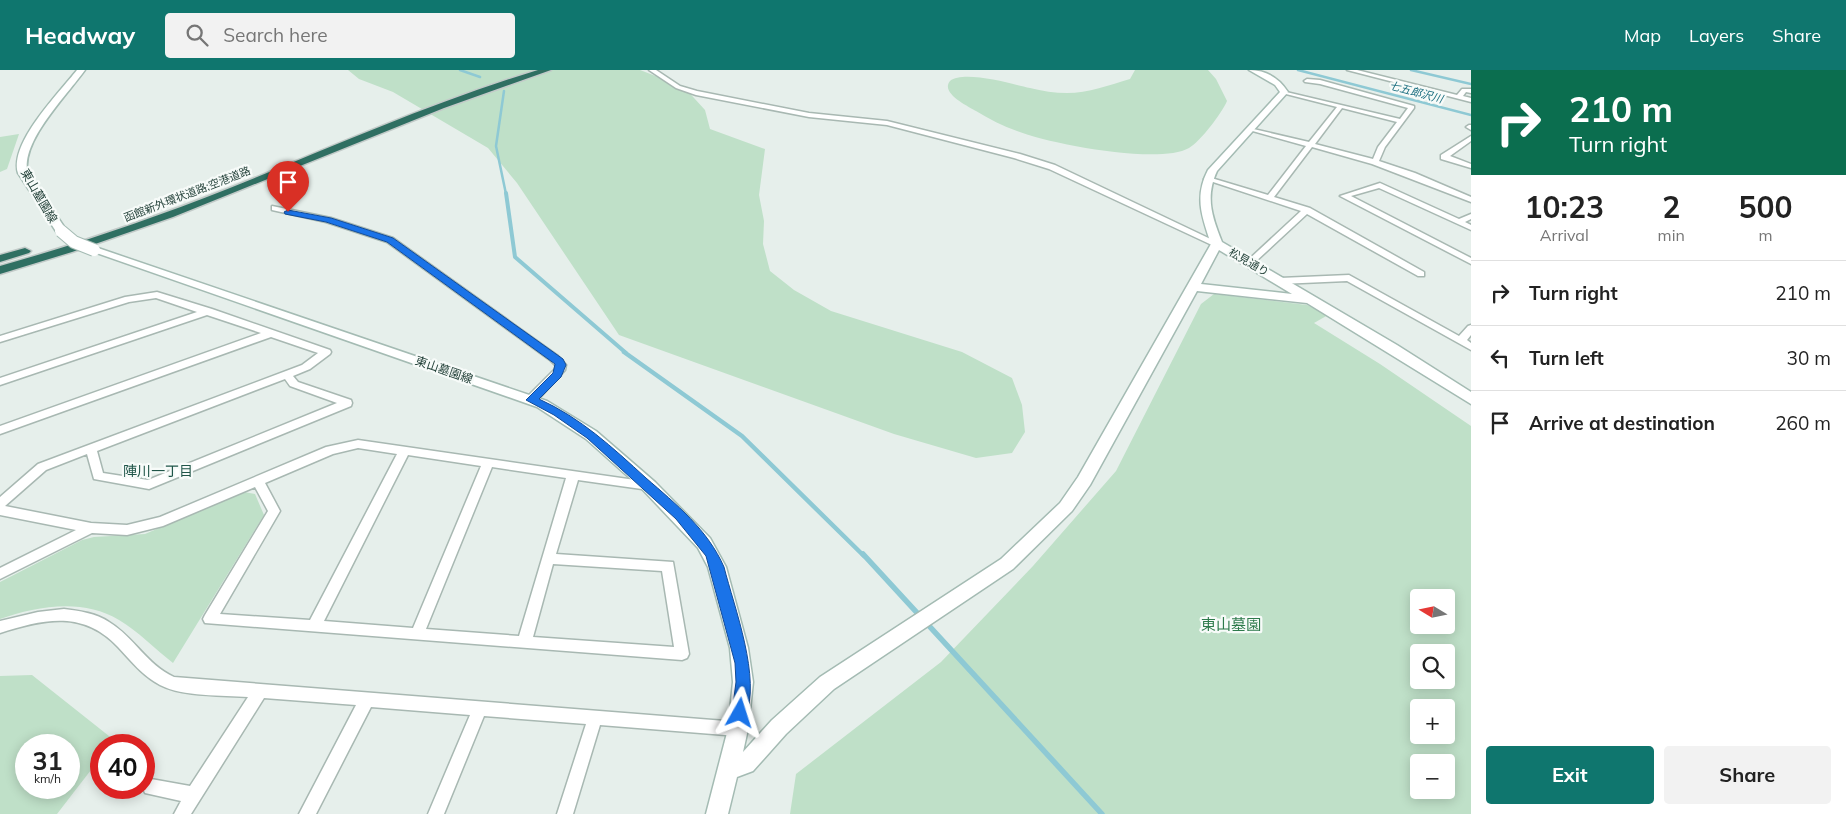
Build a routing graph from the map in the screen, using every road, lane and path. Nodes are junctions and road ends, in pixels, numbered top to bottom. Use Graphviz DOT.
graph roads {
  1 [pos="81,70"];
  2 [pos="522,70"];
  3 [pos="547,70"];
  4 [pos="652,70"];
  5 [pos="1253,70"];
  6 [pos="1350,70"];
  7 [pos="1380,70"];
  8 [pos="1375,76"];
  9 [pos="1307,81"];
  10 [pos="1471,91"];
  11 [pos="1284,92"];
  12 [pos="1459,97"];
  13 [pos="1471,100"];
  14 [pos="1341,106"];
  15 [pos="1401,121"];
  16 [pos="1250,130"];
  17 [pos="1471,138"];
  18 [pos="1310,145"];
  19 [pos="1375,162"];
  20 [pos="1471,166"];
  21 [pos="1208,179"];
  22 [pos="1269,198"];
  23 [pos="1471,200"];
  24 [pos="276,208"];
  25 [pos="1307,210"];
  26 [pos="1471,216"];
  27 [pos="1459,222"];
  28 [pos="1471,228"];
  29 [pos="60,236"];
  30 [pos="1217,244"];
  31 [pos="40,246"];
  32 [pos="0,259"];
  33 [pos="1471,261"];
  34 [pos="1250,262"];
  35 [pos="0,270"];
  36 [pos="1421,274"];
  37 [pos="1280,280"];
  38 [pos="1193,287"];
  39 [pos="1310,299"];
  40 [pos="209,311"];
  41 [pos="1471,328"];
  42 [pos="272,332"];
  43 [pos="0,339"];
  44 [pos="1461,341"];
  45 [pos="1471,347"];
  46 [pos="287,374"];
  47 [pos="0,382"];
  48 [pos="1471,399"];
  49 [pos="531,400"];
  50 [pos="0,430"];
  51 [pos="91,449"];
  52 [pos="404,450"];
  53 [pos="488,462"];
  54 [pos="573,476"];
  55 [pos="258,481"];
  56 [pos="649,486"];
  57 [pos="0,504"];
  58 [pos="0,510"];
  59 [pos="91,528"];
  60 [pos="549,559"];
  61 [pos="0,574"];
  62 [pos="0,627"];
  63 [pos="314,627"];
  64 [pos="417,634"];
  65 [pos="524,642"];
  66 [pos="258,692"];
  67 [pos="368,699"];
  68 [pos="480,708"];
  69 [pos="595,718"];
  70 [pos="738,729"];
  71 [pos="729,768"];
  72 [pos="155,787"];
  73 [pos="194,795"];
  74 [pos="182,814"];
  75 [pos="307,814"];
  76 [pos="436,814"];
  77 [pos="566,814"];
  78 [pos="717,814"];
  1 -- 29 [label="street, 東山墓園線"];
  2 -- 29 [label="highway, 函館新外環状道路;空港道路"];
  3 -- 35 [label="highway, 函館新外環状道路;空港道路"];
  4 -- 30 [label="street"];
  5 -- 11 [label="street"];
  6 -- 8 [label="street"];
  7 -- 8 [label="street"];
  8 -- 12 [label="street"];
  9 -- 15 [label="street"];
  10 -- 12 [label="street"];
  11 -- 14 [label="street"];
  11 -- 16 [label="street, 松見通り"];
  12 -- 13 [label="street"];
  14 -- 15 [label="street"];
  14 -- 18 [label="street"];
  15 -- 19 [label="street"];
  16 -- 18 [label="street"];
  16 -- 21 [label="street, 松見通り"];
  17 -- 20 [label="street"];
  18 -- 19 [label="street"];
  18 -- 22 [label="street"];
  19 -- 23 [label="street"];
  21 -- 22 [label="street"];
  21 -- 30 [label="street, 松見通り"];
  22 -- 25 [label="street"];
  24 -- 49 [label="street"];
  25 -- 34 [label="street"];
  25 -- 36 [label="street"];
  26 -- 27 [label="street"];
  27 -- 28 [label="street"];
  27 -- 33 [label="street"];
  29 -- 49 [label="street, 東山墓園線, bridge"];
  30 -- 34 [label="street, 松見通り"];
  30 -- 38 [label="street"];
  31 -- 32 [label="highway"];
  34 -- 37 [label="street, 松見通り"];
  37 -- 39 [label="street, 松見通り"];
  37 -- 44 [label="street"];
  38 -- 39 [label="street"];
  38 -- 71 [label="street"];
  39 -- 48 [label="street, 松見通り"];
  40 -- 42 [label="street"];
  40 -- 43 [label="street"];
  40 -- 47 [label="street"];
  41 -- 44 [label="street"];
  42 -- 46 [label="street"];
  42 -- 50 [label="street"];
  44 -- 45 [label="street"];
  46 -- 51 [label="street"];
  46 -- 51 [label="street"];
  49 -- 56 [label="street, 東山墓園線"];
  51 -- 57 [label="street"];
  52 -- 53 [label="street"];
  52 -- 55 [label="street"];
  52 -- 63 [label="street"];
  53 -- 54 [label="street"];
  53 -- 64 [label="street"];
  54 -- 56 [label="street"];
  54 -- 60 [label="street"];
  55 -- 59 [label="street"];
  55 -- 63 [label="street"];
  56 -- 70 [label="street, 東山墓園線"];
  58 -- 59 [label="street"];
  59 -- 61 [label="street"];
  60 -- 65 [label="street"];
  60 -- 65 [label="street"];
  62 -- 66 [label="street"];
  63 -- 64 [label="street"];
  64 -- 65 [label="street"];
  66 -- 67 [label="street"];
  66 -- 73 [label="street"];
  67 -- 68 [label="street"];
  67 -- 75 [label="street"];
  68 -- 69 [label="street"];
  68 -- 76 [label="street"];
  69 -- 70 [label="street"];
  69 -- 77 [label="street"];
  70 -- 71 [label="street, 東山墓園線"];
  71 -- 78 [label="street, 東山墓園線"];
  72 -- 73 [label="street"];
  73 -- 74 [label="street"];
}
